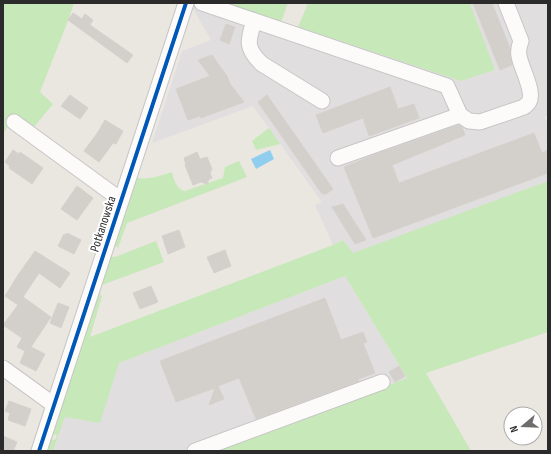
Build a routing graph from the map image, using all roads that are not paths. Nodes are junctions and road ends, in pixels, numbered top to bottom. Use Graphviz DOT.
graph roads {
  1 [pos="186,3"];
  2 [pos="202,3"];
  3 [pos="506,3"];
  4 [pos="254,21"];
  5 [pos="322,101"];
  6 [pos="460,114"];
  7 [pos="14,122"];
  8 [pos="338,158"];
  9 [pos="121,200"];
  10 [pos="3,368"];
  11 [pos="382,382"];
  12 [pos="54,405"];
  13 [pos="39,451"];
  14 [pos="195,451"];
  1 -- 9 [label="street, Potkanowska"];
  2 -- 4 [label="street"];
  3 -- 6 [label="street"];
  4 -- 5 [label="street"];
  4 -- 6 [label="street"];
  6 -- 8 [label="street"];
  7 -- 9 [label="street"];
  9 -- 12 [label="street, Potkanowska"];
  10 -- 12 [label="street"];
  11 -- 14 [label="street"];
  12 -- 13 [label="street, Potkanowska"];
}
